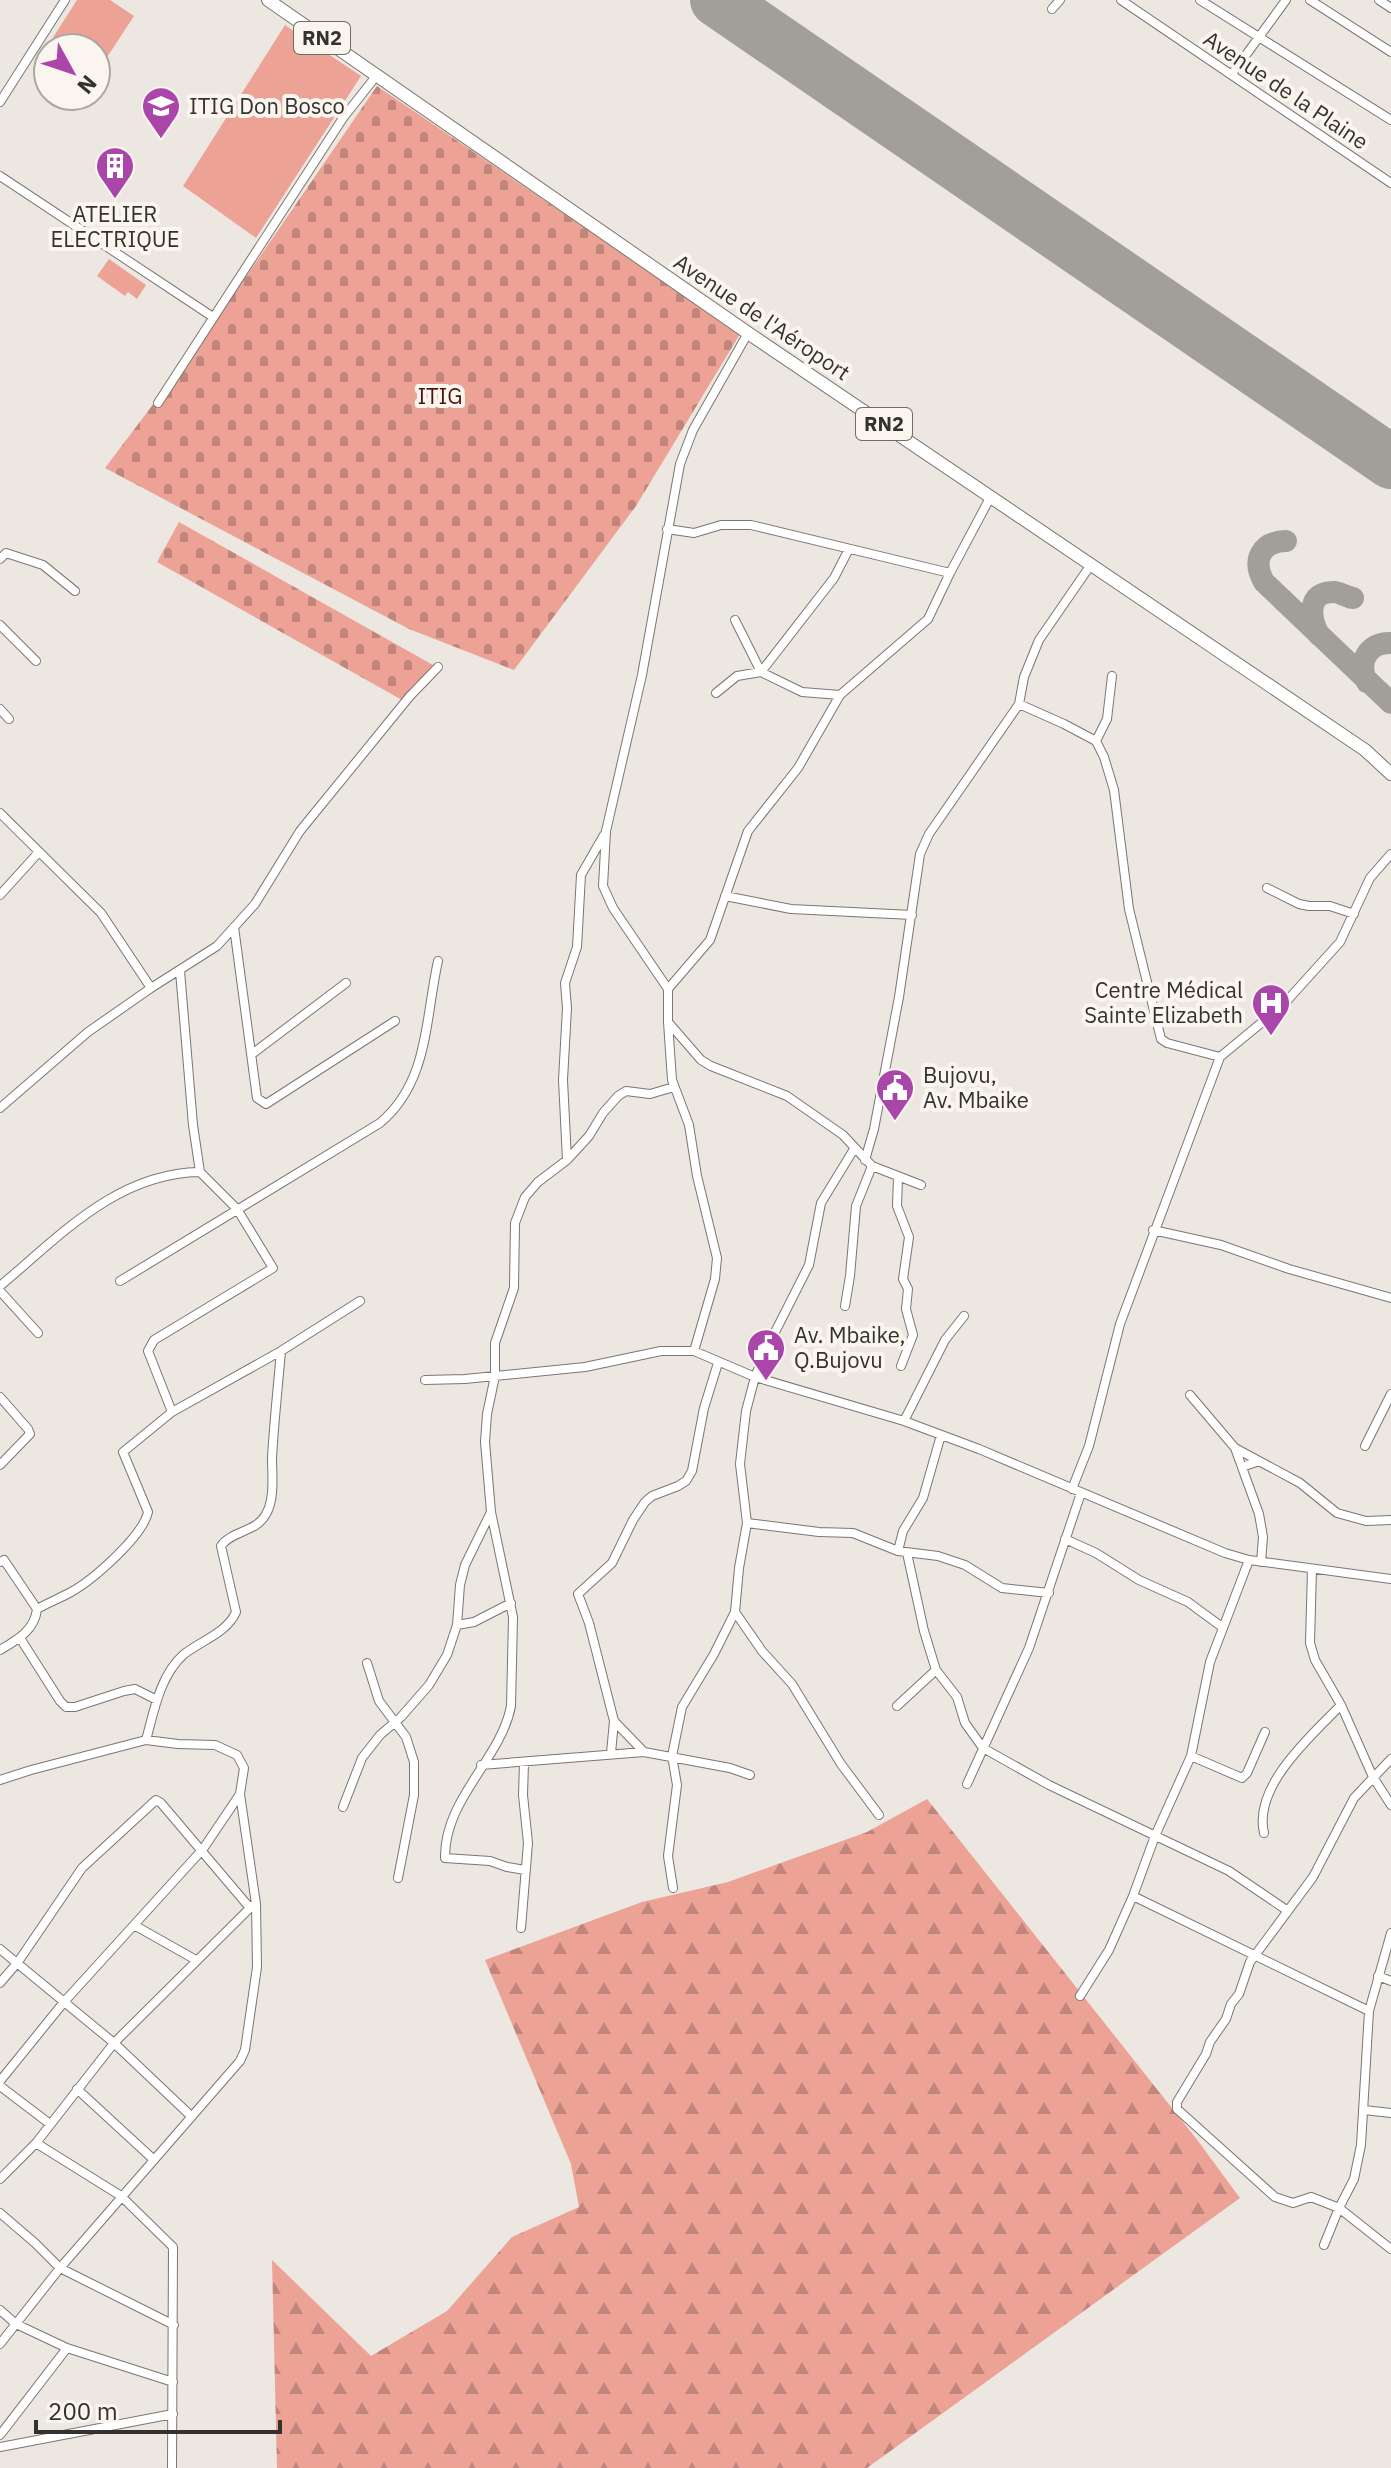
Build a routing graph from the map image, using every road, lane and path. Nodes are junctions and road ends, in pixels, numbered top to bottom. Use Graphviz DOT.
graph roads {
  1 [pos="65,0"];
  2 [pos="268,0"];
  3 [pos="1060,0"];
  4 [pos="1200,0"];
  5 [pos="1286,0"];
  6 [pos="1310,0"];
  7 [pos="1379,0"];
  8 [pos="1127,2"];
  9 [pos="1391,8"];
  10 [pos="1052,9"];
  11 [pos="1258,37"];
  12 [pos="1391,52"];
  13 [pos="1232,74"];
  14 [pos="377,75"];
  15 [pos="0,102"];
  16 [pos="1391,120"];
  17 [pos="0,176"];
  18 [pos="1391,183"];
  19 [pos="213,317"];
  20 [pos="748,333"];
  21 [pos="158,403"];
  22 [pos="991,496"];
  23 [pos="667,529"];
  24 [pos="849,549"];
  25 [pos="2,553"];
  26 [pos="1090,566"];
  27 [pos="950,573"];
  28 [pos="75,591"];
  29 [pos="735,620"];
  30 [pos="0,625"];
  31 [pos="36,661"];
  32 [pos="438,667"];
  33 [pos="761,672"];
  34 [pos="1112,676"];
  35 [pos="716,693"];
  36 [pos="840,695"];
  37 [pos="1019,704"];
  38 [pos="0,709"];
  39 [pos="9,719"];
  40 [pos="1096,741"];
  41 [pos="1391,774"];
  42 [pos="0,813"];
  43 [pos="606,831"];
  44 [pos="39,852"];
  45 [pos="1391,854"];
  46 [pos="1267,888"];
  47 [pos="0,895"];
  48 [pos="725,896"];
  49 [pos="1354,914"];
  50 [pos="912,915"];
  51 [pos="234,927"];
  52 [pos="438,961"];
  53 [pos="180,971"];
  54 [pos="346,983"];
  55 [pos="151,988"];
  56 [pos="668,989"];
  57 [pos="395,1021"];
  58 [pos="668,1022"];
  59 [pos="252,1054"];
  60 [pos="1220,1057"];
  61 [pos="674,1087"];
  62 [pos="0,1108"];
  63 [pos="854,1149"];
  64 [pos="567,1160"];
  65 [pos="868,1163"];
  66 [pos="200,1172"];
  67 [pos="898,1177"];
  68 [pos="921,1185"];
  69 [pos="237,1209"];
  70 [pos="1153,1230"];
  71 [pos="120,1281"];
  72 [pos="0,1288"];
  73 [pos="1391,1298"];
  74 [pos="360,1301"];
  75 [pos="845,1306"];
  76 [pos="964,1316"];
  77 [pos="38,1333"];
  78 [pos="281,1351"];
  79 [pos="694,1351"];
  80 [pos="718,1363"];
  81 [pos="901,1366"];
  82 [pos="495,1376"];
  83 [pos="755,1377"];
  84 [pos="425,1380"];
  85 [pos="1391,1394"];
  86 [pos="1190,1395"];
  87 [pos="0,1397"];
  88 [pos="172,1412"];
  89 [pos="904,1421"];
  90 [pos="941,1435"];
  91 [pos="1365,1446"];
  92 [pos="1235,1448"];
  93 [pos="1259,1461"];
  94 [pos="0,1465"];
  95 [pos="1242,1467"];
  96 [pos="1077,1491"];
  97 [pos="491,1512"];
  98 [pos="1391,1520"];
  99 [pos="747,1523"];
  100 [pos="1065,1539"];
  101 [pos="902,1552"];
  102 [pos="1249,1560"];
  103 [pos="0,1562"];
  104 [pos="1261,1562"];
  105 [pos="1312,1569"];
  106 [pos="1391,1579"];
  107 [pos="1049,1593"];
  108 [pos="511,1603"];
  109 [pos="37,1609"];
  110 [pos="735,1612"];
  111 [pos="457,1625"];
  112 [pos="1222,1627"];
  113 [pos="20,1638"];
  114 [pos="0,1650"];
  115 [pos="367,1663"];
  116 [pos="936,1670"];
  117 [pos="157,1700"];
  118 [pos="1341,1705"];
  119 [pos="897,1706"];
  120 [pos="614,1721"];
  121 [pos="395,1722"];
  122 [pos="1265,1732"];
  123 [pos="146,1740"];
  124 [pos="983,1748"];
  125 [pos="644,1752"];
  126 [pos="611,1753"];
  127 [pos="672,1756"];
  128 [pos="1191,1756"];
  129 [pos="1391,1759"];
  130 [pos="524,1763"];
  131 [pos="481,1765"];
  132 [pos="750,1775"];
  133 [pos="1373,1777"];
  134 [pos="0,1780"];
  135 [pos="967,1784"];
  136 [pos="240,1794"];
  137 [pos="1391,1805"];
  138 [pos="343,1807"];
  139 [pos="879,1815"];
  140 [pos="1264,1833"];
  141 [pos="1155,1836"];
  142 [pos="203,1849"];
  143 [pos="525,1870"];
  144 [pos="398,1878"];
  145 [pos="673,1888"];
  146 [pos="1133,1896"];
  147 [pos="253,1906"];
  148 [pos="1288,1911"];
  149 [pos="134,1925"];
  150 [pos="521,1928"];
  151 [pos="1391,1933"];
  152 [pos="0,1949"];
  153 [pos="1256,1955"];
  154 [pos="196,1960"];
  155 [pos="18,1962"];
  156 [pos="1378,1976"];
  157 [pos="1391,1981"];
  158 [pos="0,1983"];
  159 [pos="1080,1996"];
  160 [pos="64,2002"];
  161 [pos="1369,2011"];
  162 [pos="114,2043"];
  163 [pos="0,2084"];
  164 [pos="77,2089"];
  165 [pos="1364,2110"];
  166 [pos="1391,2113"];
  167 [pos="191,2116"];
  168 [pos="50,2124"];
  169 [pos="36,2143"];
  170 [pos="153,2159"];
  171 [pos="0,2179"];
  172 [pos="121,2196"];
  173 [pos="1339,2208"];
  174 [pos="0,2213"];
  175 [pos="1324,2245"];
  176 [pos="1391,2249"];
  177 [pos="60,2268"];
  178 [pos="0,2310"];
  179 [pos="16,2324"];
  180 [pos="174,2325"];
  181 [pos="0,2344"];
  182 [pos="67,2348"];
  183 [pos="173,2382"];
  184 [pos="173,2414"];
  185 [pos="0,2435"];
  186 [pos="0,2447"];
  187 [pos="172,2468"];
  1 -- 15 [label="street"];
  2 -- 14 [label="highway, Avenue de l'Aéroport / RN2"];
  3 -- 10 [label="street"];
  4 -- 11 [label="street"];
  5 -- 11 [label="street"];
  6 -- 12 [label="street"];
  7 -- 9 [label="street"];
  8 -- 13 [label="street, Avenue de la Plaine"];
  11 -- 13 [label="street"];
  11 -- 16 [label="street"];
  13 -- 18 [label="street, Avenue de la Plaine"];
  14 -- 19 [label="street"];
  14 -- 20 [label="highway, Avenue de l'Aéroport / RN2"];
  17 -- 19 [label="street"];
  19 -- 21 [label="street"];
  20 -- 22 [label="highway, Avenue de l'Aéroport / RN2"];
  20 -- 23 [label="street"];
  22 -- 26 [label="highway, Avenue de l'Aéroport / RN2"];
  22 -- 27 [label="street"];
  23 -- 24 [label="street"];
  23 -- 43 [label="street"];
  24 -- 27 [label="street"];
  24 -- 33 [label="street"];
  25 -- 28 [label="street"];
  26 -- 37 [label="street"];
  26 -- 41 [label="highway, Avenue de l'Aéroport / RN2"];
  27 -- 36 [label="street"];
  29 -- 33 [label="street"];
  30 -- 31 [label="street"];
  32 -- 51 [label="street"];
  33 -- 35 [label="street"];
  33 -- 36 [label="street"];
  34 -- 40 [label="street"];
  36 -- 48 [label="street"];
  37 -- 40 [label="street"];
  37 -- 50 [label="street"];
  38 -- 39 [label="street"];
  40 -- 60 [label="street"];
  42 -- 44 [label="street"];
  43 -- 56 [label="street"];
  43 -- 64 [label="street"];
  44 -- 47 [label="street"];
  44 -- 55 [label="street"];
  45 -- 49 [label="street"];
  46 -- 49 [label="street"];
  48 -- 50 [label="street"];
  48 -- 56 [label="street"];
  49 -- 60 [label="street"];
  50 -- 65 [label="street"];
  51 -- 53 [label="street"];
  51 -- 59 [label="street"];
  52 -- 69 [label="street"];
  53 -- 55 [label="street"];
  53 -- 66 [label="street"];
  54 -- 59 [label="street"];
  55 -- 62 [label="street"];
  56 -- 58 [label="street"];
  57 -- 59 [label="street"];
  58 -- 61 [label="street"];
  58 -- 63 [label="street"];
  60 -- 70 [label="street"];
  61 -- 64 [label="street"];
  61 -- 79 [label="street"];
  63 -- 65 [label="street"];
  63 -- 83 [label="street"];
  64 -- 82 [label="street"];
  65 -- 67 [label="street"];
  65 -- 75 [label="street"];
  66 -- 69 [label="street"];
  66 -- 72 [label="street"];
  67 -- 68 [label="street"];
  67 -- 81 [label="street"];
  69 -- 71 [label="street"];
  69 -- 88 [label="street"];
  70 -- 73 [label="street"];
  70 -- 96 [label="street"];
  72 -- 77 [label="street"];
  74 -- 78 [label="street"];
  76 -- 89 [label="street"];
  78 -- 88 [label="street"];
  78 -- 117 [label="street"];
  79 -- 80 [label="street"];
  79 -- 82 [label="street"];
  80 -- 83 [label="street"];
  80 -- 120 [label="street"];
  82 -- 84 [label="street"];
  82 -- 97 [label="street"];
  83 -- 89 [label="street"];
  83 -- 99 [label="street"];
  85 -- 91 [label="street"];
  86 -- 92 [label="street"];
  87 -- 94 [label="street"];
  88 -- 109 [label="street"];
  89 -- 90 [label="street"];
  90 -- 96 [label="street"];
  90 -- 101 [label="street"];
  92 -- 93 [label="street"];
  92 -- 95 [label="street"];
  93 -- 95 [label="street"];
  93 -- 98 [label="street"];
  95 -- 104 [label="street"];
  96 -- 100 [label="street"];
  96 -- 102 [label="street"];
  97 -- 108 [label="street"];
  97 -- 111 [label="street"];
  99 -- 101 [label="street"];
  99 -- 110 [label="street"];
  100 -- 107 [label="street"];
  100 -- 112 [label="street"];
  101 -- 107 [label="street"];
  101 -- 116 [label="street"];
  102 -- 104 [label="street"];
  102 -- 112 [label="street"];
  103 -- 109 [label="street"];
  104 -- 105 [label="street"];
  105 -- 106 [label="street"];
  105 -- 118 [label="street"];
  107 -- 124 [label="street"];
  108 -- 111 [label="street"];
  108 -- 131 [label="street"];
  109 -- 113 [label="street"];
  110 -- 127 [label="street"];
  110 -- 139 [label="street"];
  111 -- 121 [label="street"];
  112 -- 128 [label="street"];
  113 -- 114 [label="street"];
  113 -- 117 [label="street"];
  115 -- 121 [label="street"];
  116 -- 119 [label="street"];
  116 -- 124 [label="street"];
  117 -- 123 [label="street"];
  118 -- 133 [label="street"];
  118 -- 140 [label="street"];
  120 -- 125 [label="street"];
  120 -- 126 [label="street"];
  121 -- 138 [label="street"];
  121 -- 144 [label="street"];
  122 -- 128 [label="street"];
  123 -- 134 [label="street"];
  123 -- 136 [label="street"];
  124 -- 135 [label="street"];
  124 -- 141 [label="street"];
  125 -- 126 [label="street"];
  125 -- 127 [label="street"];
  126 -- 130 [label="street"];
  127 -- 132 [label="street"];
  127 -- 145 [label="street"];
  128 -- 141 [label="street"];
  129 -- 133 [label="street"];
  130 -- 131 [label="street"];
  130 -- 143 [label="street"];
  131 -- 143 [label="street"];
  133 -- 137 [label="street"];
  133 -- 148 [label="street"];
  136 -- 142 [label="street"];
  136 -- 147 [label="street"];
  141 -- 146 [label="street"];
  141 -- 148 [label="street"];
  142 -- 147 [label="street"];
  142 -- 149 [label="street"];
  142 -- 155 [label="street"];
  143 -- 150 [label="street"];
  146 -- 153 [label="street"];
  146 -- 159 [label="street"];
  147 -- 154 [label="street"];
  147 -- 167 [label="street"];
  148 -- 153 [label="street"];
  149 -- 154 [label="street"];
  149 -- 160 [label="street"];
  151 -- 156 [label="street"];
  152 -- 155 [label="street"];
  153 -- 161 [label="street"];
  153 -- 173 [label="street"];
  154 -- 162 [label="street"];
  155 -- 158 [label="street"];
  155 -- 160 [label="street"];
  156 -- 157 [label="street"];
  156 -- 161 [label="street"];
  160 -- 162 [label="street"];
  160 -- 163 [label="street"];
  161 -- 165 [label="street"];
  162 -- 164 [label="street"];
  162 -- 167 [label="street"];
  163 -- 168 [label="street"];
  164 -- 168 [label="street"];
  164 -- 170 [label="street"];
  165 -- 166 [label="street"];
  165 -- 173 [label="street"];
  167 -- 170 [label="street"];
  168 -- 169 [label="street"];
  169 -- 171 [label="street"];
  169 -- 172 [label="street"];
  170 -- 172 [label="street"];
  172 -- 177 [label="street"];
  172 -- 180 [label="street"];
  173 -- 175 [label="street"];
  173 -- 176 [label="street"];
  174 -- 177 [label="street"];
  177 -- 179 [label="street"];
  177 -- 180 [label="street"];
  178 -- 179 [label="street"];
  179 -- 181 [label="street"];
  179 -- 182 [label="street"];
  180 -- 183 [label="street"];
  182 -- 183 [label="street"];
  182 -- 185 [label="street"];
  183 -- 184 [label="street"];
  184 -- 186 [label="street"];
  184 -- 187 [label="street"];
}
